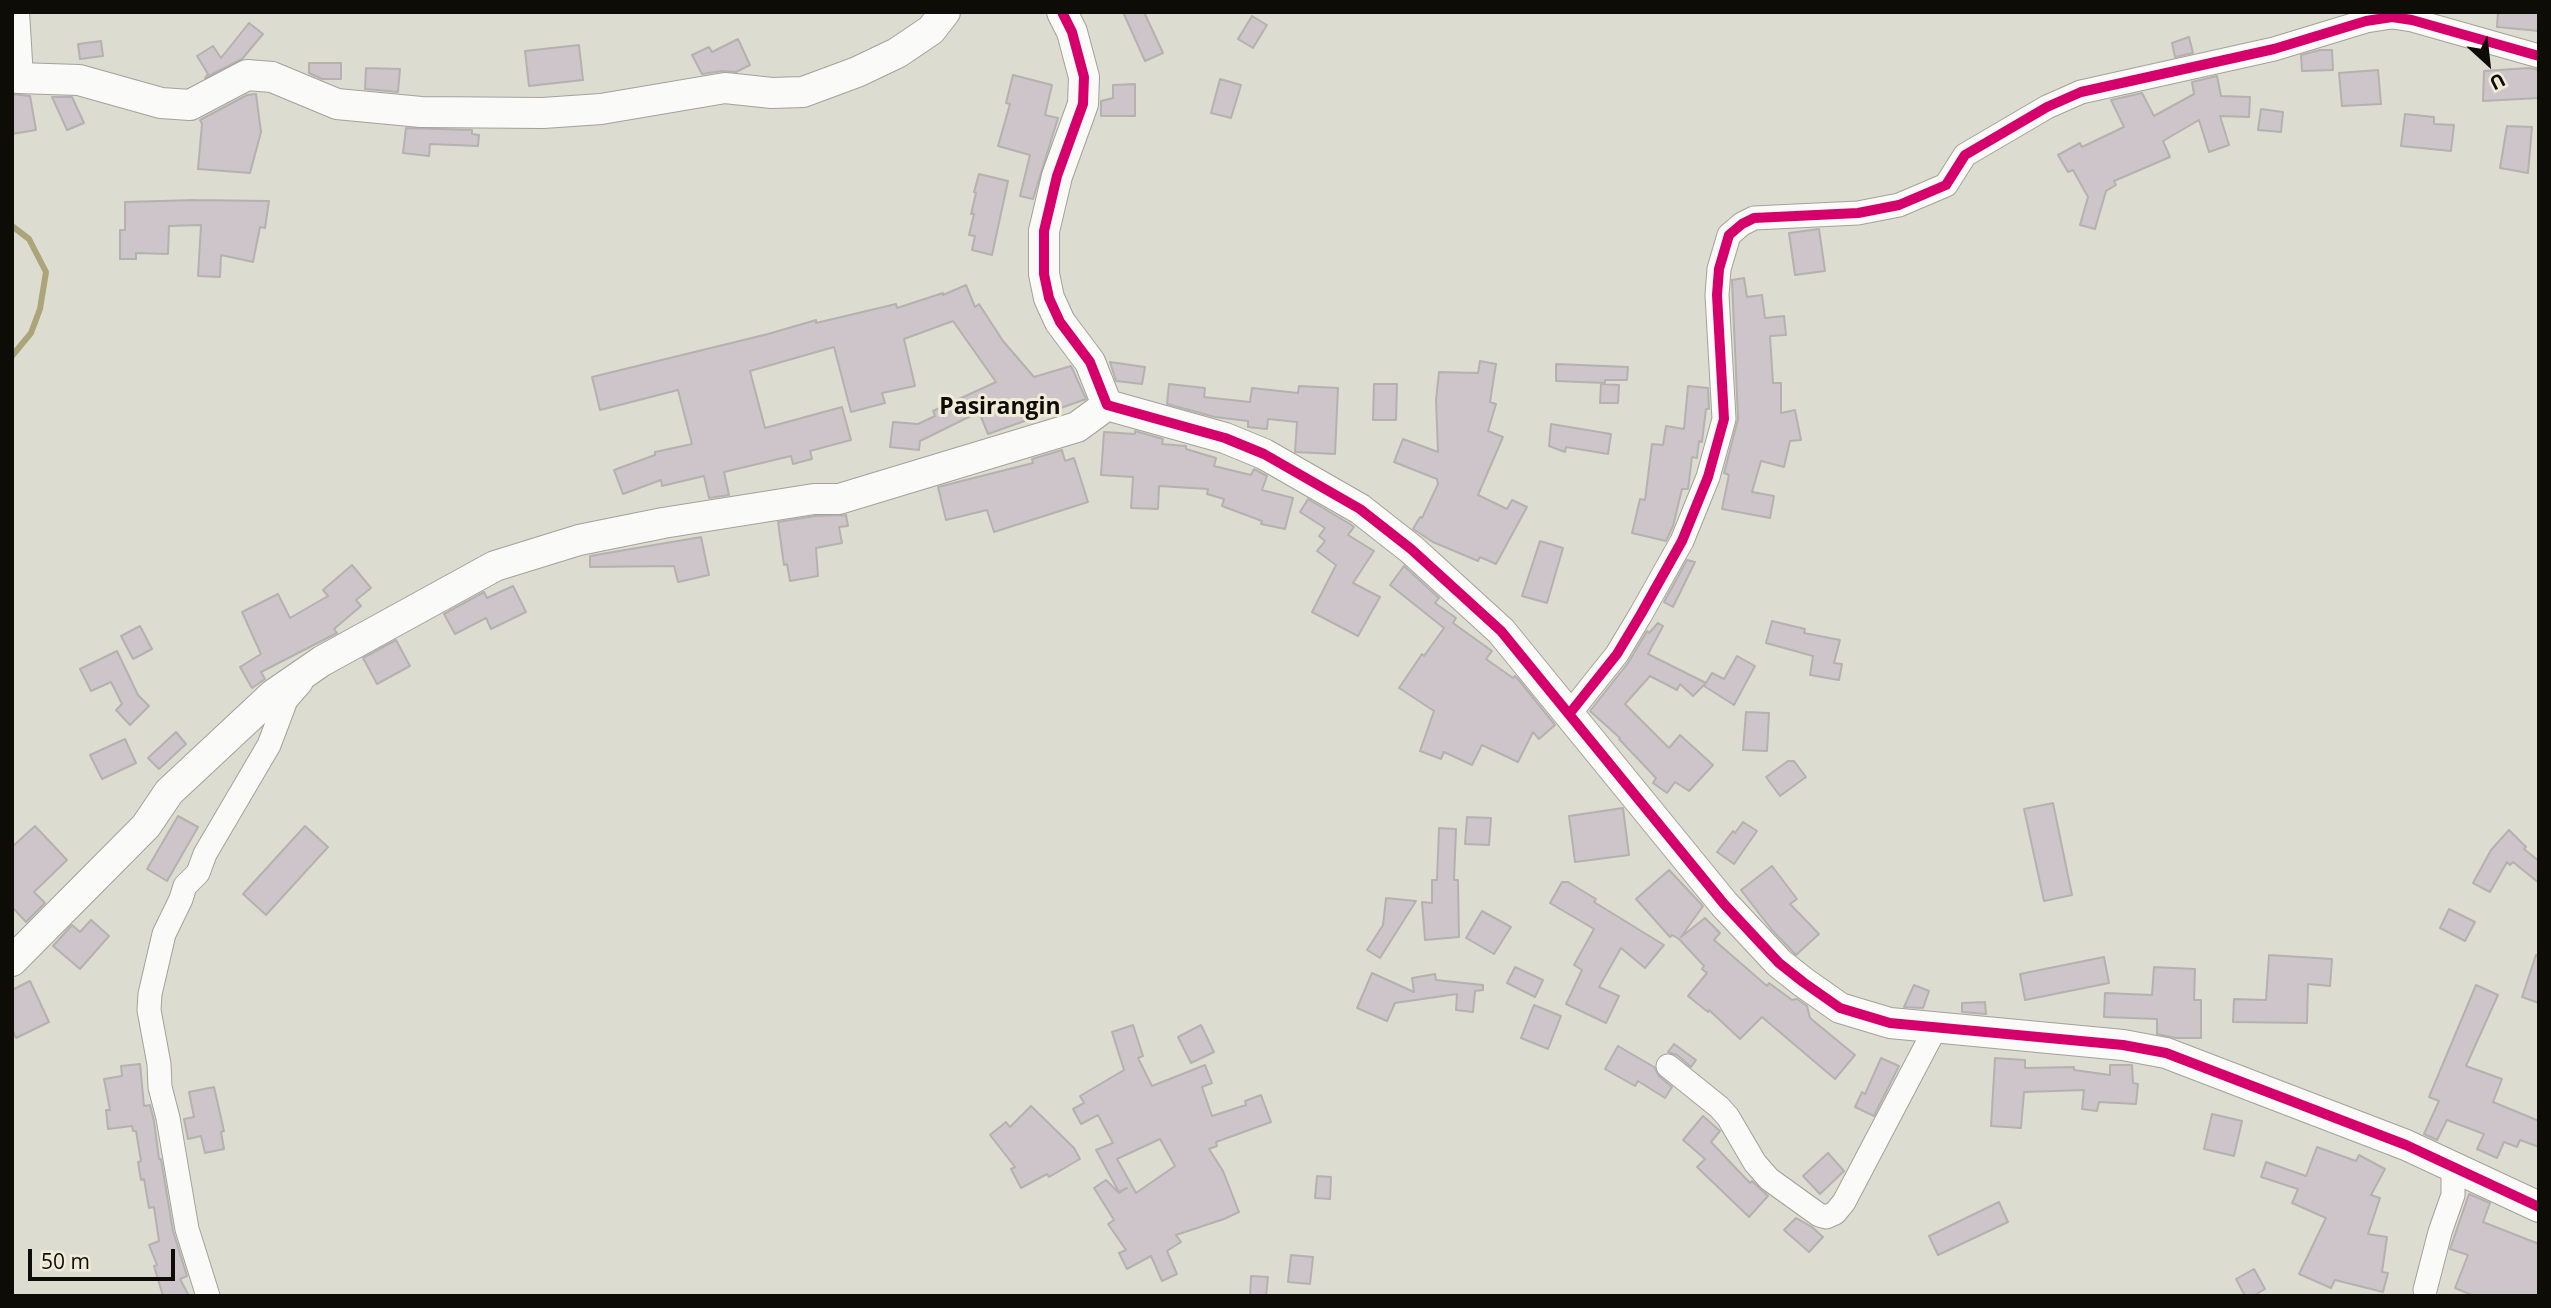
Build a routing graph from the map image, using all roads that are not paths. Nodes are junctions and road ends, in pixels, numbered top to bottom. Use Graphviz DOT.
graph roads {
  1 [pos="14,12"];
  2 [pos="945,12"];
  3 [pos="1062,12"];
  4 [pos="2539,55"];
  5 [pos="15,78"];
  6 [pos="1107,405"];
  7 [pos="322,661"];
  8 [pos="1570,713"];
  9 [pos="12,961"];
  10 [pos="1935,1029"];
  11 [pos="1668,1066"];
  12 [pos="2453,1165"];
  13 [pos="2539,1208"];
  14 [pos="2425,1290"];
  15 [pos="208,1296"];
  1 -- 5 [label="street"];
  2 -- 5 [label="street"];
  3 -- 6 [label="street"];
  4 -- 8 [label="street"];
  6 -- 7 [label="street"];
  6 -- 8 [label="street"];
  7 -- 9 [label="street"];
  7 -- 15 [label="street"];
  8 -- 10 [label="street"];
  10 -- 11 [label="street"];
  10 -- 12 [label="street"];
  12 -- 13 [label="street"];
  12 -- 14 [label="street"];
}
